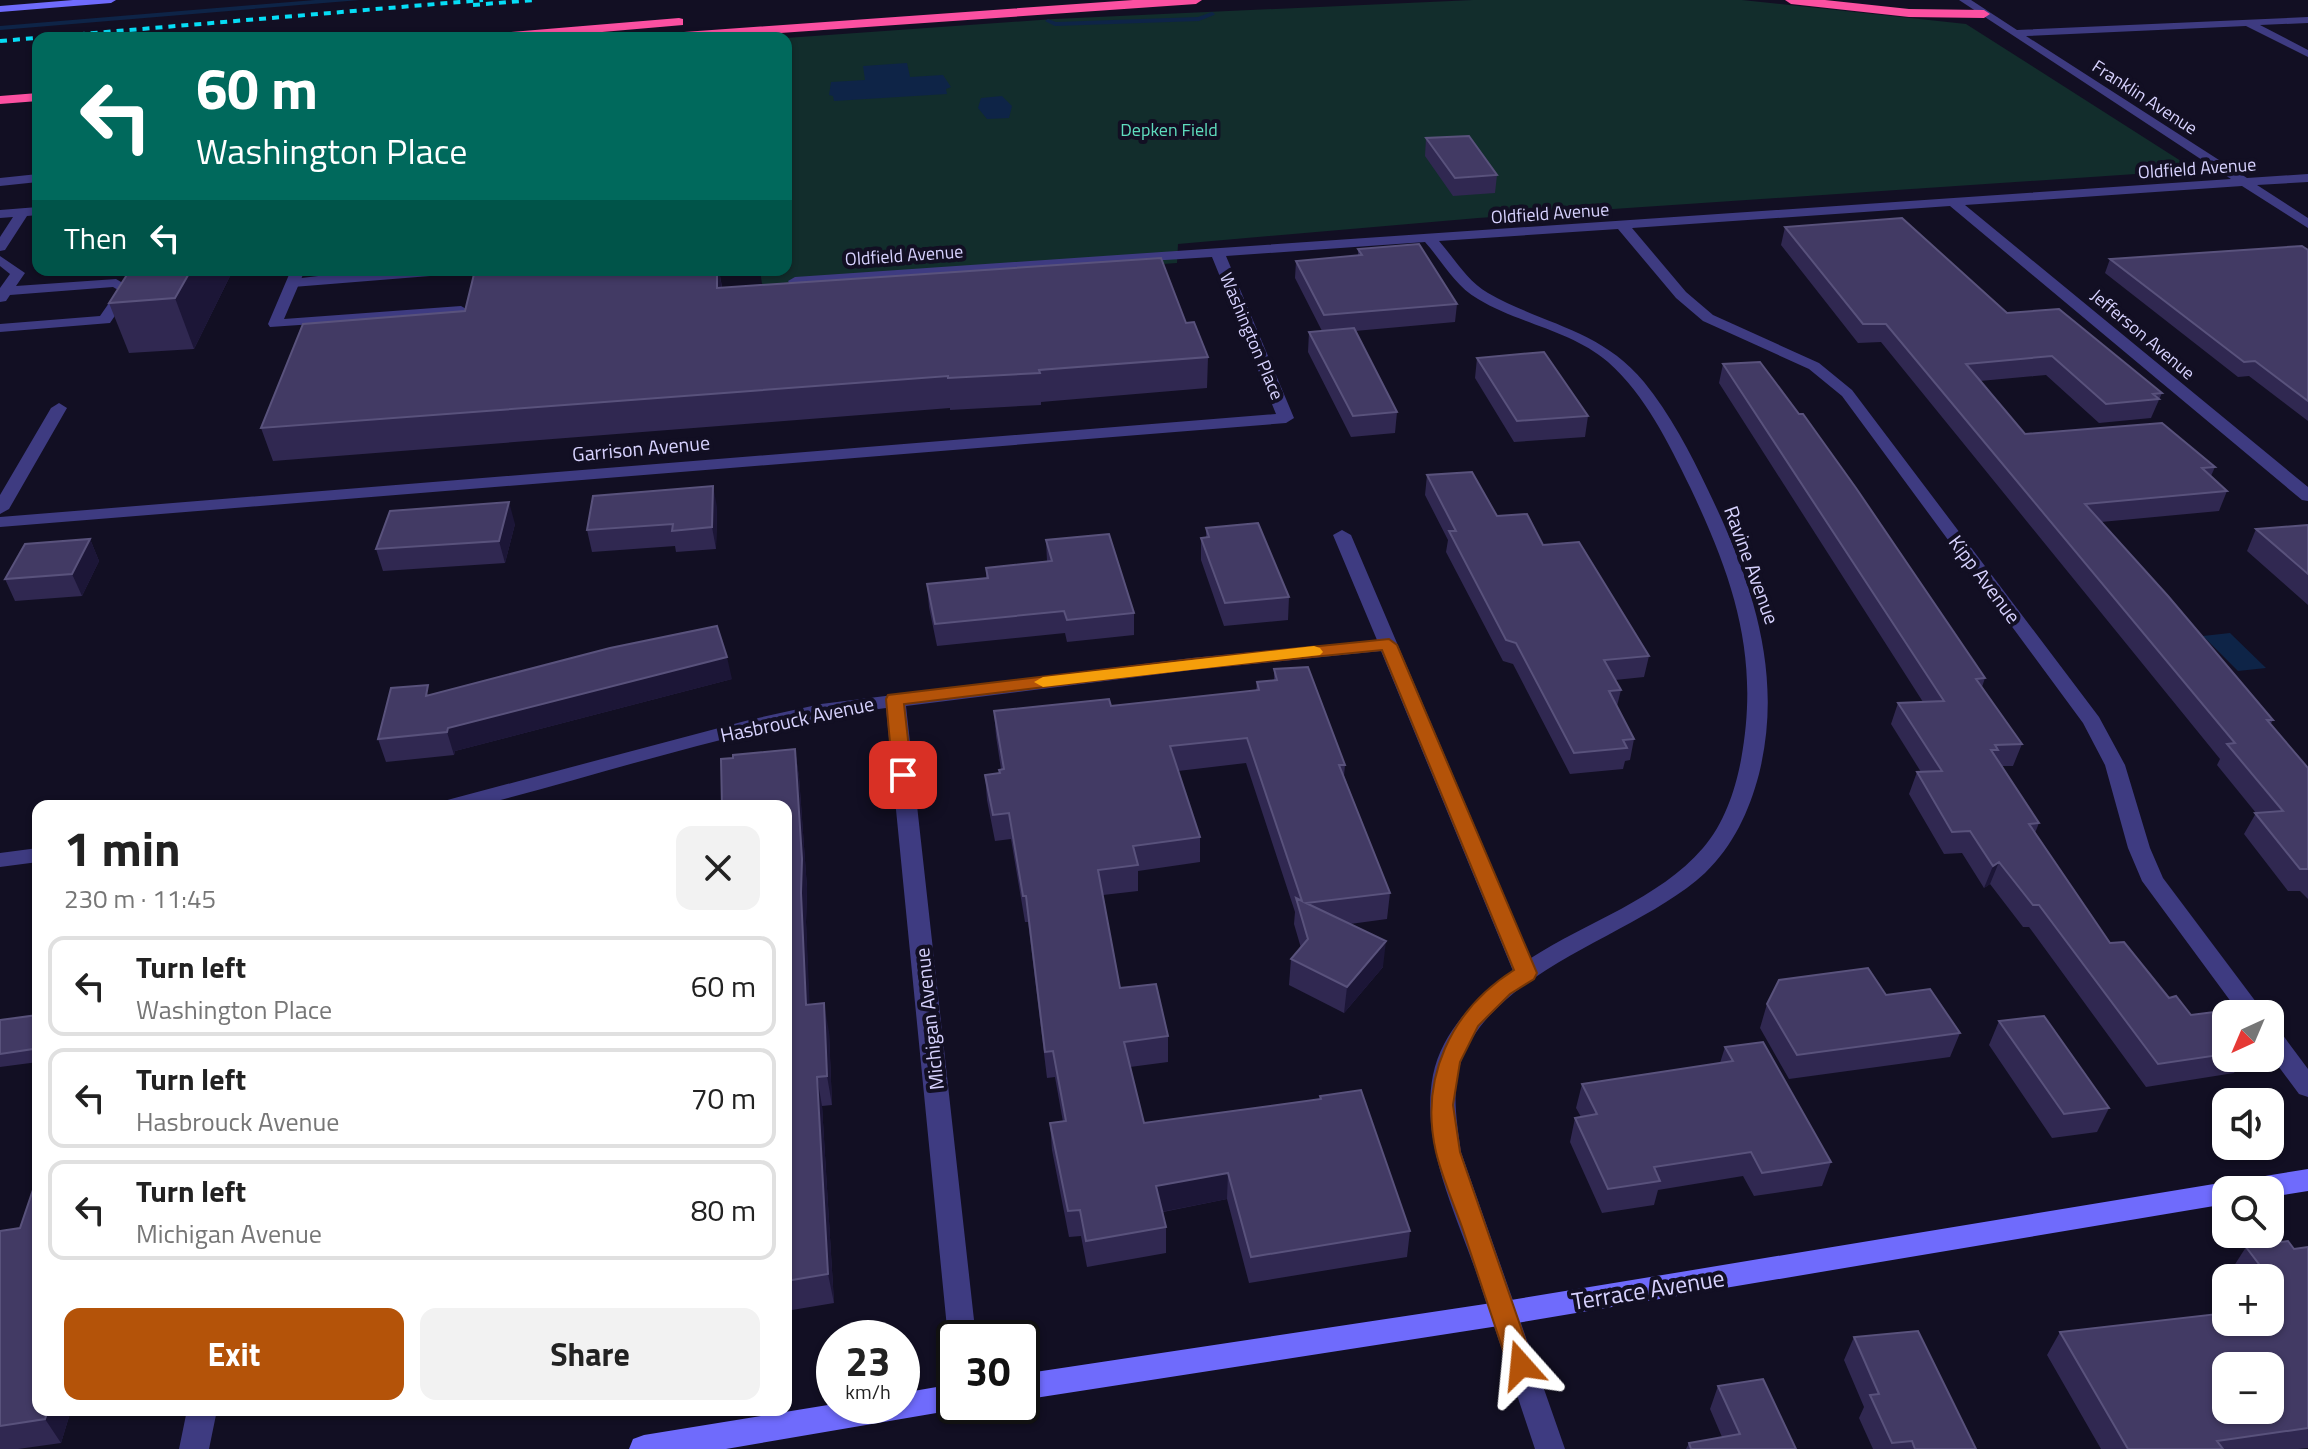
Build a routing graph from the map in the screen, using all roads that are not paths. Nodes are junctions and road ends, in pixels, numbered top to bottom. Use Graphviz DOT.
graph roads {
  1 [pos="111,0"];
  2 [pos="1196,0"];
  3 [pos="1791,0"];
  4 [pos="1964,0"];
  5 [pos="0,9"];
  6 [pos="1984,14"];
  7 [pos="2308,20"];
  8 [pos="687,21"];
  9 [pos="2246,22"];
  10 [pos="558,32"];
  11 [pos="762,32"];
  12 [pos="2012,33"];
  13 [pos="2308,54"];
  14 [pos="32,97"];
  15 [pos="0,100"];
  16 [pos="2308,178"];
  17 [pos="32,179"];
  18 [pos="0,182"];
  19 [pos="2245,183"];
  20 [pos="1953,202"];
  21 [pos="32,211"];
  22 [pos="23,212"];
  23 [pos="0,214"];
  24 [pos="2308,224"];
  25 [pos="1623,226"];
  26 [pos="1429,239"];
  27 [pos="0,247"];
  28 [pos="1218,254"];
  29 [pos="0,260"];
  30 [pos="296,276"];
  31 [pos="795,281"];
  32 [pos="3,295"];
  33 [pos="461,310"];
  34 [pos="0,328"];
  35 [pos="59,408"];
  36 [pos="1286,418"];
  37 [pos="2308,496"];
  38 [pos="0,509"];
  39 [pos="0,522"];
  40 [pos="1342,535"];
  41 [pos="1389,645"];
  42 [pos="895,699"];
  43 [pos="476,800"];
  44 [pos="32,856"];
  45 [pos="0,860"];
  46 [pos="1526,973"];
  47 [pos="2242,1000"];
  48 [pos="2284,1055"];
  49 [pos="2308,1087"];
  50 [pos="2308,1180"];
  51 [pos="2284,1184"];
  52 [pos="2212,1195"];
  53 [pos="1505,1313"];
  54 [pos="960,1320"];
  55 [pos="1040,1384"];
  56 [pos="201,1416"];
  57 [pos="816,1420"];
  58 [pos="194,1449"];
  59 [pos="644,1449"];
  60 [pos="1550,1449"];
  1 -- 5 [label="main road"];
  2 -- 11 [label="highway"];
  3 -- 6 [label="highway"];
  4 -- 6 [label="street, Franklin Avenue"];
  6 -- 12 [label="street, Franklin Avenue"];
  7 -- 9 [label="street"];
  8 -- 10 [label="highway"];
  9 -- 12 [label="street"];
  9 -- 13 [label="street"];
  12 -- 19 [label="street, Franklin Avenue"];
  14 -- 15 [label="highway"];
  16 -- 19 [label="street, Oldfield Avenue"];
  17 -- 18 [label="street"];
  19 -- 20 [label="street, Oldfield Avenue"];
  19 -- 24 [label="street, Franklin Avenue"];
  20 -- 25 [label="street, Oldfield Avenue"];
  20 -- 37 [label="street, Jefferson Avenue"];
  21 -- 22 [label="street"];
  22 -- 23 [label="street"];
  22 -- 27 [label="street"];
  25 -- 26 [label="street, Oldfield Avenue"];
  25 -- 47 [label="street, Kipp Avenue"];
  26 -- 28 [label="street, Oldfield Avenue"];
  26 -- 46 [label="street, Ravine Avenue"];
  28 -- 31 [label="street, Oldfield Avenue"];
  28 -- 36 [label="street, Washington Place"];
  29 -- 32 [label="street"];
  30 -- 33 [label="street"];
  32 -- 34 [label="street"];
  35 -- 38 [label="street"];
  36 -- 39 [label="street, Garrison Avenue"];
  40 -- 41 [label="street"];
  41 -- 42 [label="street, Hasbrouck Avenue"];
  41 -- 46 [label="street"];
  42 -- 43 [label="street, Hasbrouck Avenue"];
  42 -- 54 [label="street, Michigan Avenue"];
  44 -- 45 [label="street"];
  46 -- 53 [label="street"];
  48 -- 49 [label="street"];
  50 -- 51 [label="main road"];
  52 -- 53 [label="main road, Terrace Avenue"];
  53 -- 55 [label="main road, Terrace Avenue"];
  53 -- 60 [label="street"];
  56 -- 58 [label="street"];
  57 -- 59 [label="main road"];
}
